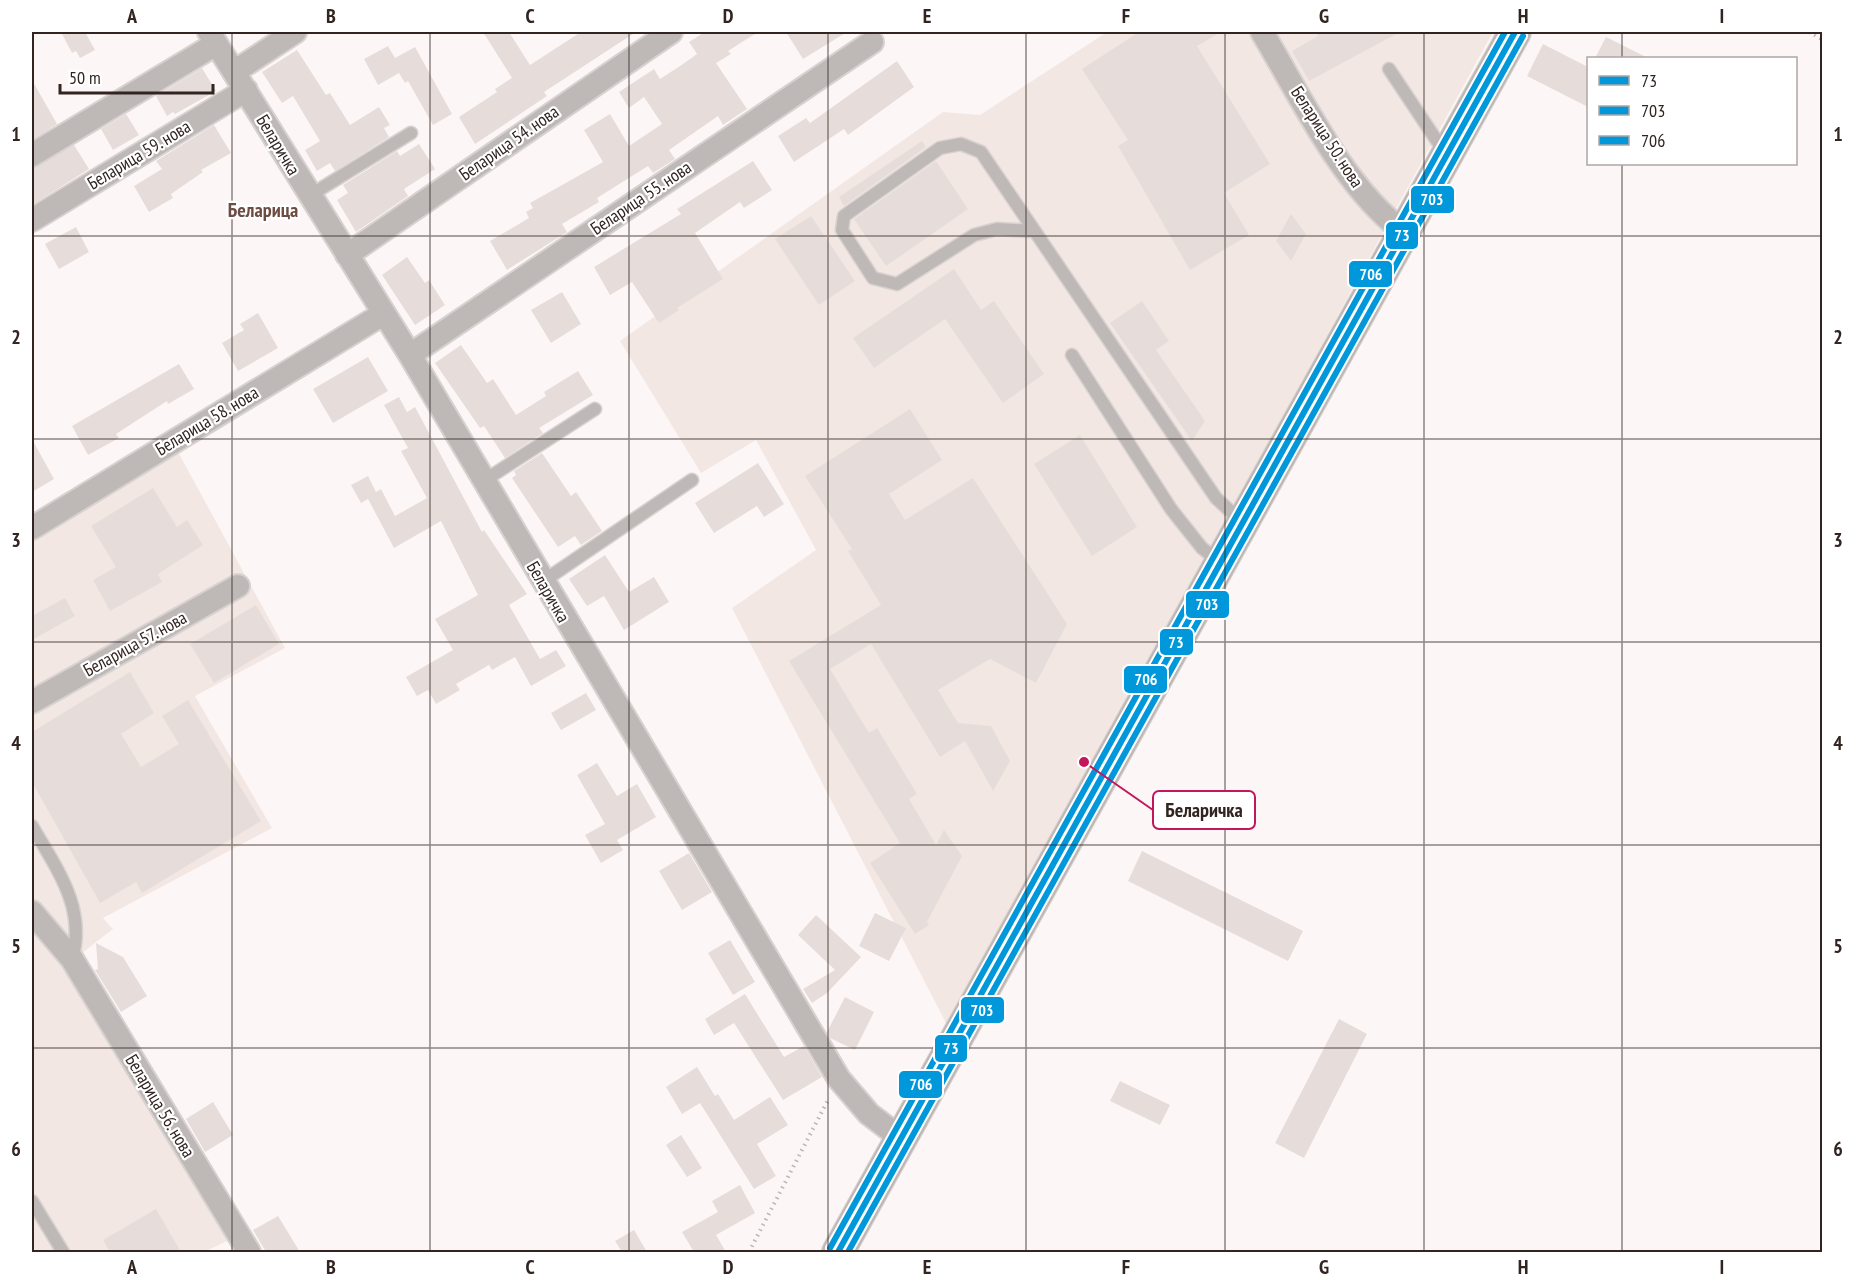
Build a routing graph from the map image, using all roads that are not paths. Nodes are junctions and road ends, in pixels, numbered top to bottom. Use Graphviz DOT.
graph roads {
  1 [pos="295,32"];
  2 [pos="671,32"];
  3 [pos="1262,32"];
  4 [pos="1515,32"];
  5 [pos="213,38"];
  6 [pos="872,42"];
  7 [pos="1389,69"];
  8 [pos="240,81"];
  9 [pos="411,133"];
  10 [pos="32,155"];
  11 [pos="1447,155"];
  12 [pos="309,196"];
  13 [pos="32,220"];
  14 [pos="1032,231"];
  15 [pos="1404,232"];
  16 [pos="347,255"];
  17 [pos="383,314"];
  18 [pos="1072,354"];
  19 [pos="410,355"];
  20 [pos="595,410"];
  21 [pos="485,480"];
  22 [pos="692,480"];
  23 [pos="1244,524"];
  24 [pos="32,528"];
  25 [pos="1222,564"];
  26 [pos="542,582"];
  27 [pos="238,586"];
  28 [pos="32,702"];
  29 [pos="32,826"];
  30 [pos="32,912"];
  31 [pos="72,959"];
  32 [pos="902,1139"];
  33 [pos="32,1201"];
  34 [pos="63,1252"];
  35 [pos="249,1252"];
  36 [pos="838,1252"];
  1 -- 8 [label="street, Беларица 59. нова"];
  2 -- 16 [label="street, Беларица 54. нова"];
  3 -- 15 [label="street, Беларица 50. нова"];
  4 -- 11 [label="main road"];
  5 -- 8 [label="street, Беларичка"];
  5 -- 10 [label="street"];
  6 -- 19 [label="street, Беларица 55. нова"];
  7 -- 11 [label="lane"];
  8 -- 12 [label="street, Беларичка"];
  8 -- 13 [label="street, Беларица 59. нова"];
  9 -- 12 [label="lane"];
  11 -- 15 [label="main road"];
  12 -- 16 [label="street, Беларичка"];
  14 -- 14 [label="lane"];
  14 -- 23 [label="lane"];
  15 -- 23 [label="main road"];
  16 -- 17 [label="street, Беларичка"];
  17 -- 19 [label="street, Беларичка"];
  17 -- 24 [label="street, Беларица 58. нова"];
  18 -- 25 [label="lane"];
  19 -- 21 [label="street, Беларичка"];
  20 -- 21 [label="lane"];
  21 -- 26 [label="street, Беларичка"];
  22 -- 26 [label="lane"];
  23 -- 25 [label="main road"];
  25 -- 32 [label="main road"];
  26 -- 32 [label="street, Беларичка"];
  27 -- 28 [label="street, Беларица 57. нова"];
  29 -- 31 [label="lane"];
  30 -- 31 [label="street, Беларица 56. нова"];
  31 -- 35 [label="street, Беларица 56. нова"];
  32 -- 36 [label="main road"];
  33 -- 34 [label="lane"];
}
